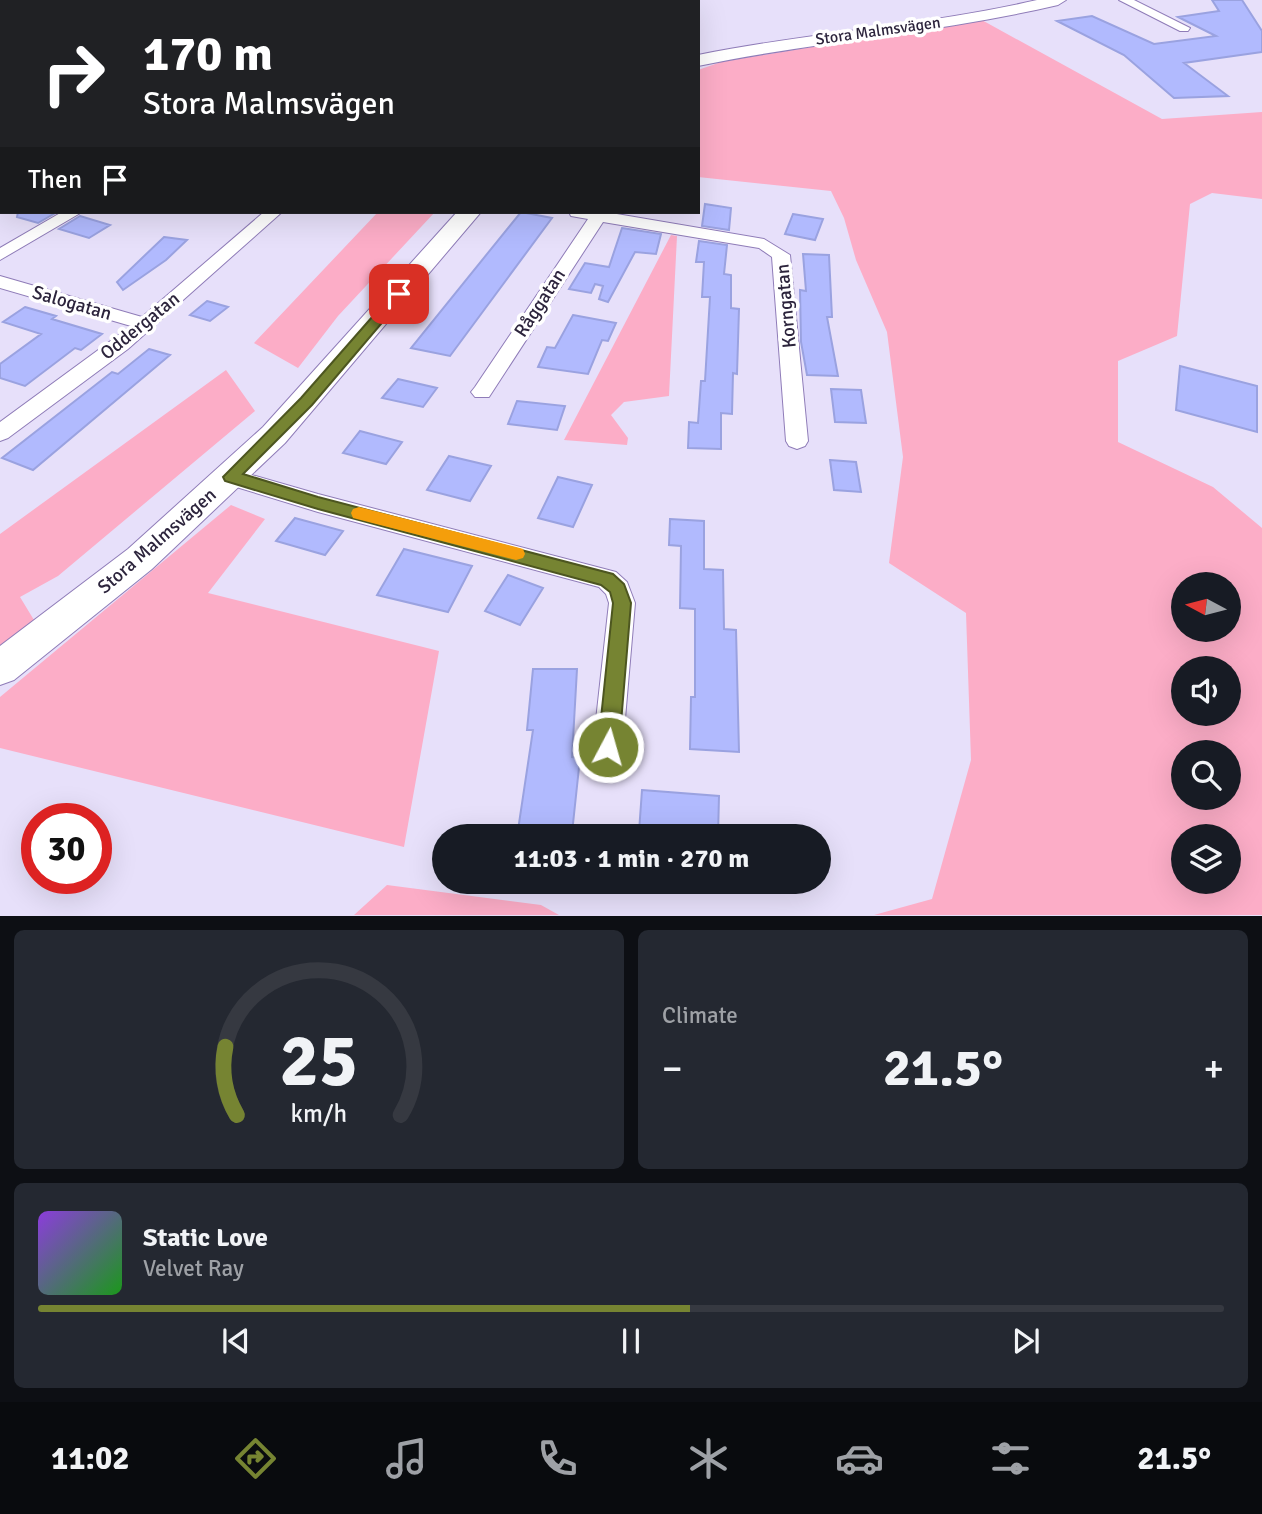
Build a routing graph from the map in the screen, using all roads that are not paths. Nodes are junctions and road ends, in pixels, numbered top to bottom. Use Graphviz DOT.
graph roads {
  1 [pos="1058,0"];
  2 [pos="1125,0"];
  3 [pos="1184,28"];
  4 [pos="700,61"];
  5 [pos="71,214"];
  6 [pos="272,214"];
  7 [pos="467,214"];
  8 [pos="592,214"];
  9 [pos="599,215"];
  10 [pos="0,255"];
  11 [pos="0,282"];
  12 [pos="145,324"];
  13 [pos="482,392"];
  14 [pos="0,433"];
  15 [pos="797,441"];
  16 [pos="231,477"];
  17 [pos="0,668"];
  18 [pos="606,765"];
  1 -- 4 [label="street, Stora Malmsvägen"];
  2 -- 3 [label="street"];
  5 -- 10 [label="street"];
  6 -- 12 [label="street, Oddergatan"];
  7 -- 16 [label="street, Stora Malmsvägen"];
  8 -- 9 [label="street, Korngatan"];
  9 -- 13 [label="street, Råggatan"];
  9 -- 15 [label="street, Korngatan"];
  11 -- 12 [label="street, Salogatan"];
  12 -- 14 [label="street, Oddergatan"];
  16 -- 17 [label="street, Stora Malmsvägen"];
  16 -- 18 [label="street"];
}
